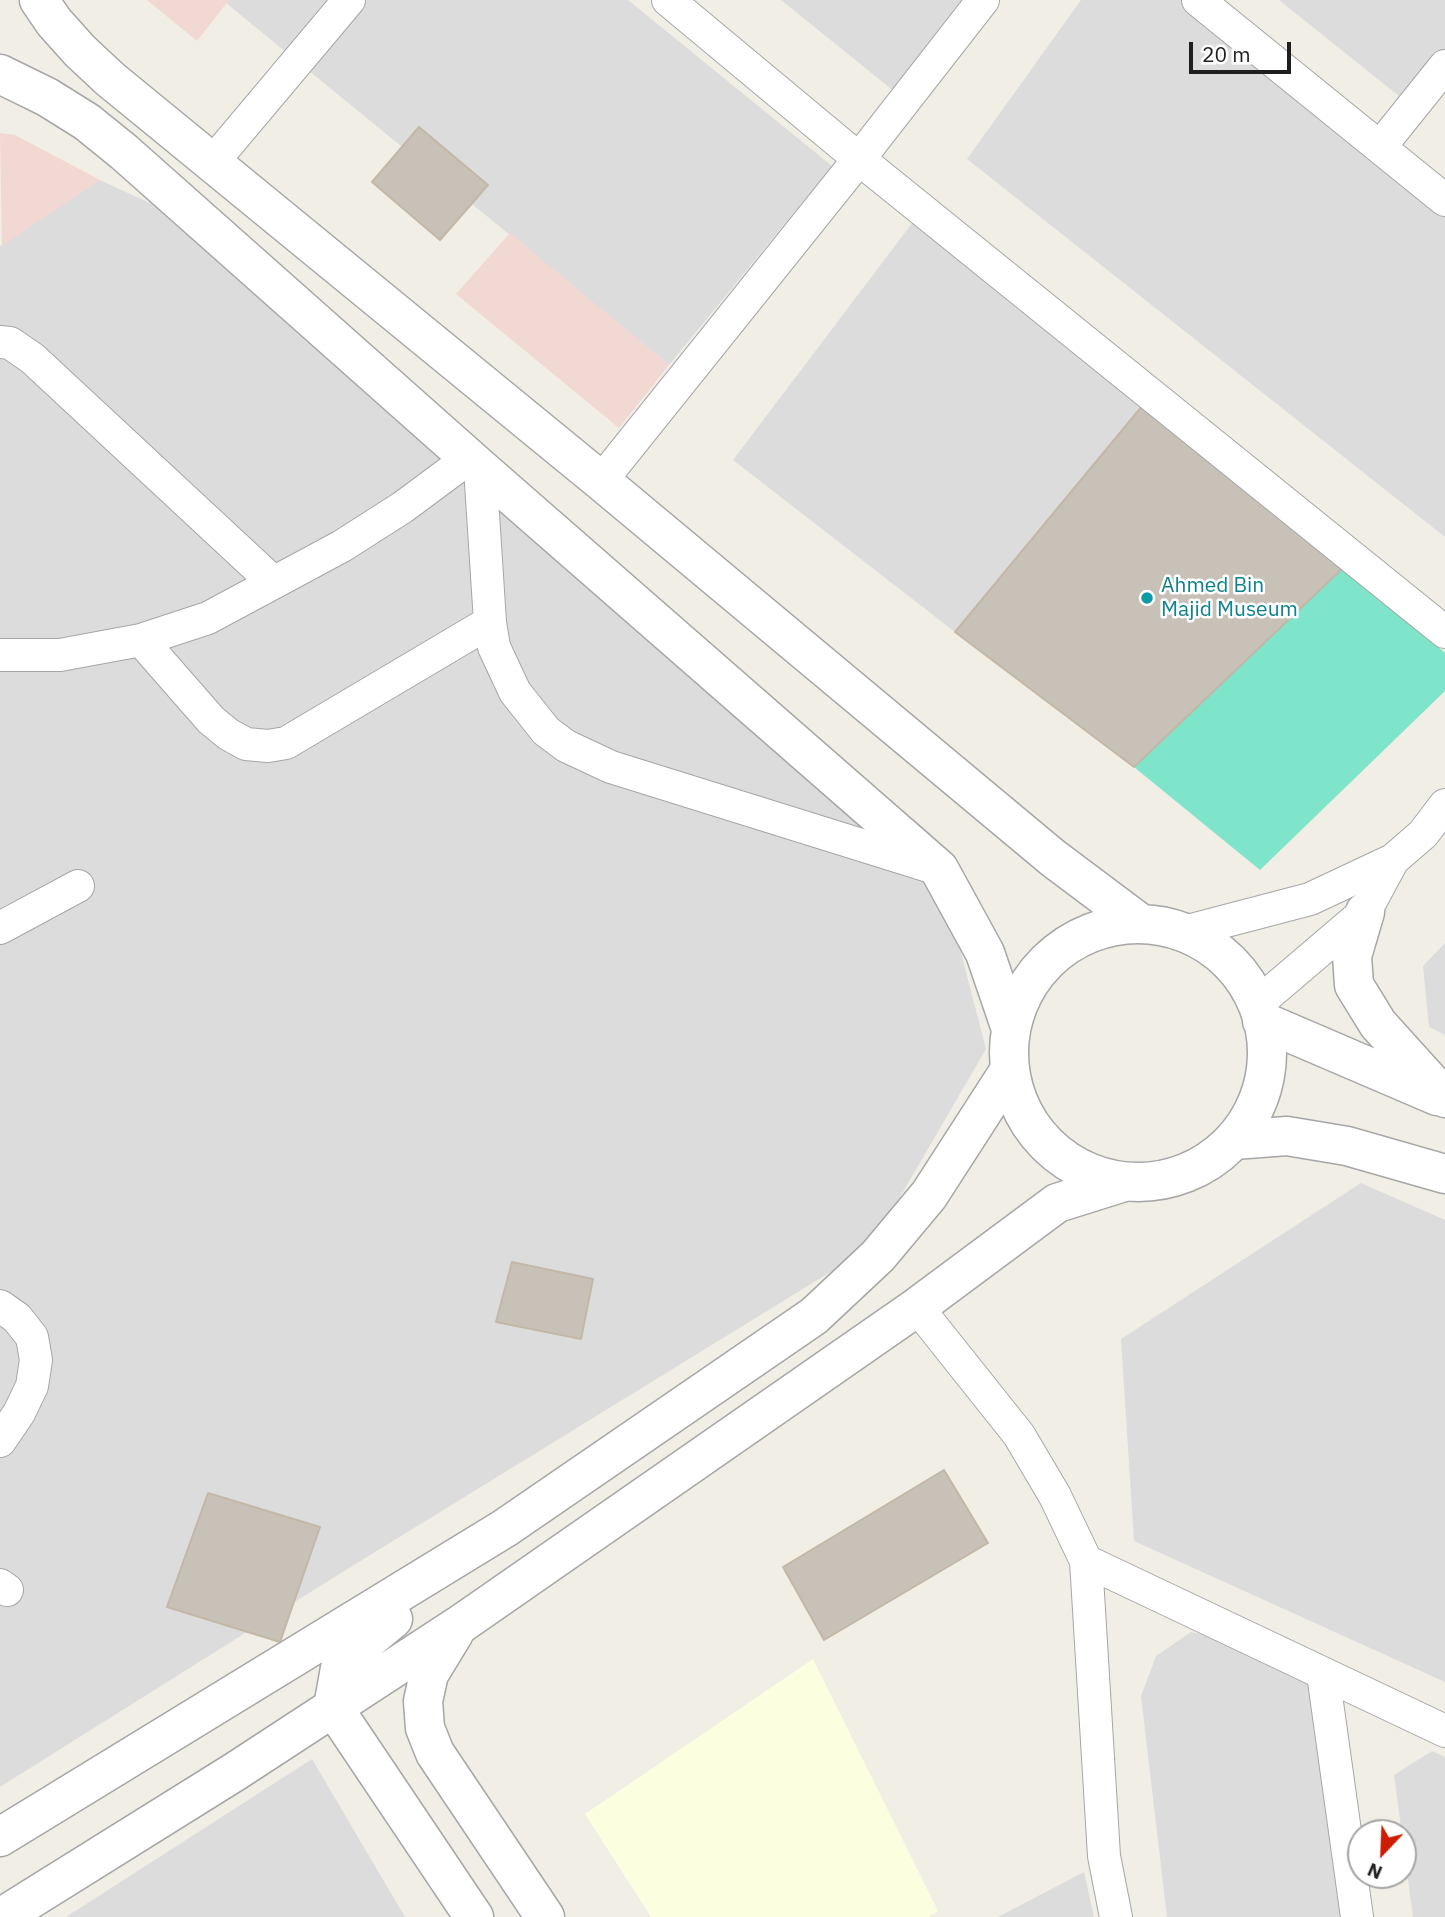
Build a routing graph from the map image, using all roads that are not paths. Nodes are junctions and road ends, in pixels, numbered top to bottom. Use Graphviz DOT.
graph roads {
  1 [pos="39,0"];
  2 [pos="349,0"];
  3 [pos="668,0"];
  4 [pos="983,0"];
  5 [pos="1198,0"];
  6 [pos="1445,66"];
  7 [pos="0,74"];
  8 [pos="1380,147"];
  9 [pos="859,159"];
  10 [pos="212,163"];
  11 [pos="1445,200"];
  12 [pos="0,342"];
  13 [pos="474,463"];
  14 [pos="601,481"];
  15 [pos="273,582"];
  16 [pos="490,622"];
  17 [pos="1445,632"];
  18 [pos="141,640"];
  19 [pos="0,655"];
  20 [pos="1445,805"];
  21 [pos="1393,860"];
  22 [pos="939,869"];
  23 [pos="78,886"];
  24 [pos="1365,912"];
  25 [pos="1,924"];
  26 [pos="1141,924"];
  27 [pos="1184,932"];
  28 [pos="1259,1012"];
  29 [pos="1010,1026"];
  30 [pos="1009,1071"];
  31 [pos="1445,1099"];
  32 [pos="1234,1140"];
  33 [pos="1445,1174"];
  34 [pos="1124,1182"];
  35 [pos="0,1306"];
  36 [pos="917,1307"];
  37 [pos="0,1441"];
  38 [pos="505,1528"];
  39 [pos="1086,1561"];
  40 [pos="458,1626"];
  41 [pos="1323,1674"];
  42 [pos="333,1707"];
  43 [pos="1445,1731"];
  44 [pos="0,1837"];
  45 [pos="440,1866"];
  46 [pos="2,1917"];
  47 [pos="474,1917"];
  48 [pos="530,1917"];
  49 [pos="545,1917"];
  50 [pos="1116,1917"];
  51 [pos="1357,1917"];
  1 -- 10 [label="street"];
  2 -- 10 [label="street"];
  3 -- 9 [label="street"];
  4 -- 9 [label="street"];
  5 -- 8 [label="street"];
  6 -- 8 [label="street"];
  7 -- 13 [label="street"];
  8 -- 11 [label="street"];
  9 -- 14 [label="street"];
  9 -- 17 [label="street"];
  10 -- 14 [label="street"];
  12 -- 15 [label="street"];
  13 -- 15 [label="street"];
  13 -- 16 [label="street"];
  13 -- 22 [label="street"];
  14 -- 26 [label="street"];
  15 -- 18 [label="street"];
  16 -- 18 [label="street"];
  16 -- 22 [label="street"];
  18 -- 19 [label="street"];
  20 -- 21 [label="street"];
  21 -- 24 [label="street"];
  21 -- 27 [label="street"];
  22 -- 29 [label="street"];
  23 -- 25 [label="street"];
  24 -- 28 [label="street"];
  24 -- 31 [label="street"];
  26 -- 27 [label="street"];
  26 -- 29 [label="street"];
  27 -- 28 [label="street"];
  28 -- 31 [label="street"];
  28 -- 32 [label="street"];
  29 -- 30 [label="street"];
  30 -- 34 [label="street"];
  30 -- 38 [label="street"];
  32 -- 33 [label="street"];
  32 -- 34 [label="street"];
  34 -- 36 [label="street"];
  35 -- 37 [label="street"];
  36 -- 39 [label="street"];
  36 -- 40 [label="street"];
  38 -- 42 [label="street"];
  38 -- 44 [label="street"];
  39 -- 41 [label="street"];
  39 -- 50 [label="street"];
  40 -- 42 [label="street"];
  40 -- 49 [label="street"];
  41 -- 43 [label="street"];
  41 -- 51 [label="street"];
  42 -- 45 [label="street"];
  42 -- 46 [label="street"];
  45 -- 47 [label="street"];
  45 -- 48 [label="street"];
}
